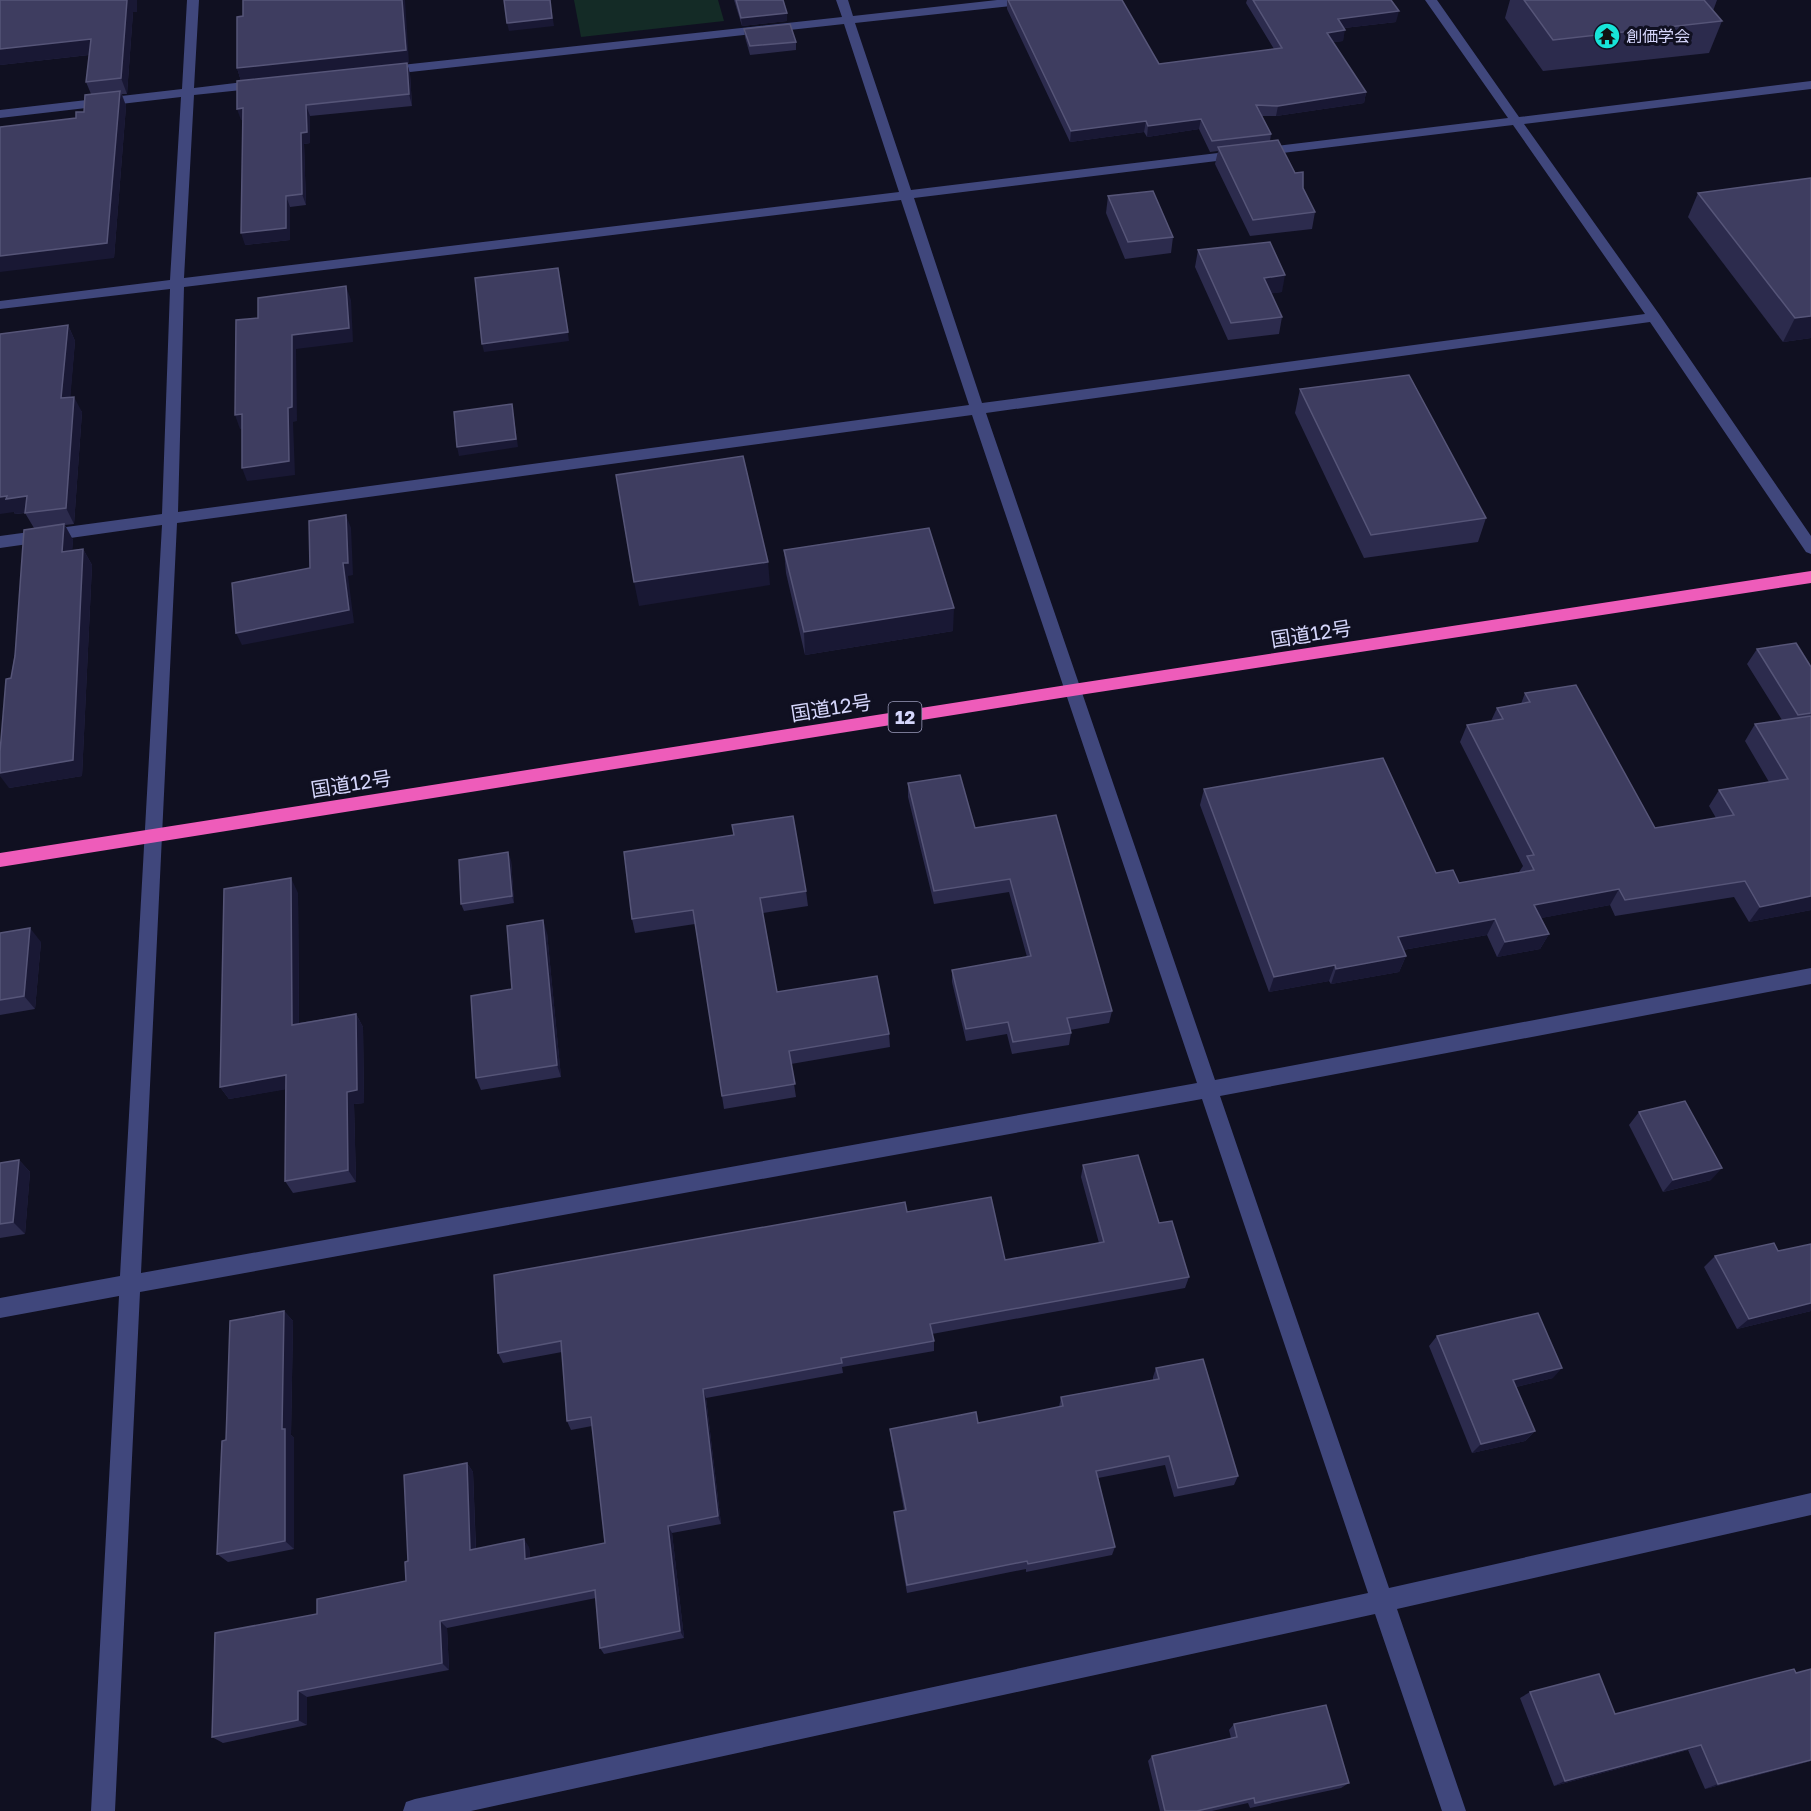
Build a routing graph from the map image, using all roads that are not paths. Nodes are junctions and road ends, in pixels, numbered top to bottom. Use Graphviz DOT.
graph roads {
  1 [pos="193,0"];
  2 [pos="842,0"];
  3 [pos="1029,0"];
  4 [pos="1431,0"];
  5 [pos="848,19"];
  6 [pos="365,73"];
  7 [pos="271,83"];
  8 [pos="1811,85"];
  9 [pos="189,92"];
  10 [pos="0,114"];
  11 [pos="1515,120"];
  12 [pos="905,195"];
  13 [pos="177,284"];
  14 [pos="0,305"];
  15 [pos="1654,317"];
  16 [pos="977,409"];
  17 [pos="170,519"];
  18 [pos="0,542"];
  19 [pos="1811,548"];
  20 [pos="1811,577"];
  21 [pos="1073,690"];
  22 [pos="153,836"];
  23 [pos="0,860"];
  24 [pos="1811,976"];
  25 [pos="1210,1089"];
  26 [pos="131,1283"];
  27 [pos="0,1308"];
  28 [pos="1811,1504"];
  29 [pos="1382,1601"];
  30 [pos="103,1811"];
  31 [pos="415,1811"];
  32 [pos="1454,1811"];
  1 -- 9 [label="street"];
  2 -- 5 [label="street"];
  3 -- 5 [label="street"];
  4 -- 11 [label="street"];
  5 -- 6 [label="street"];
  5 -- 12 [label="street"];
  7 -- 9 [label="street"];
  8 -- 11 [label="street"];
  9 -- 10 [label="street"];
  9 -- 13 [label="street"];
  11 -- 12 [label="street"];
  11 -- 15 [label="street"];
  12 -- 13 [label="street"];
  12 -- 16 [label="street"];
  13 -- 14 [label="street"];
  13 -- 17 [label="street"];
  15 -- 16 [label="street"];
  15 -- 19 [label="street"];
  16 -- 17 [label="street"];
  16 -- 21 [label="street"];
  17 -- 18 [label="street"];
  17 -- 22 [label="street"];
  20 -- 21 [label="highway, 国道12号 / 12"];
  21 -- 22 [label="highway, 国道12号 / 12"];
  21 -- 25 [label="street"];
  22 -- 23 [label="highway, 国道12号 / 12"];
  22 -- 26 [label="street"];
  24 -- 25 [label="street"];
  25 -- 26 [label="street"];
  25 -- 29 [label="street"];
  26 -- 27 [label="street"];
  26 -- 30 [label="street"];
  28 -- 29 [label="street"];
  29 -- 31 [label="street"];
  29 -- 32 [label="street"];
}
